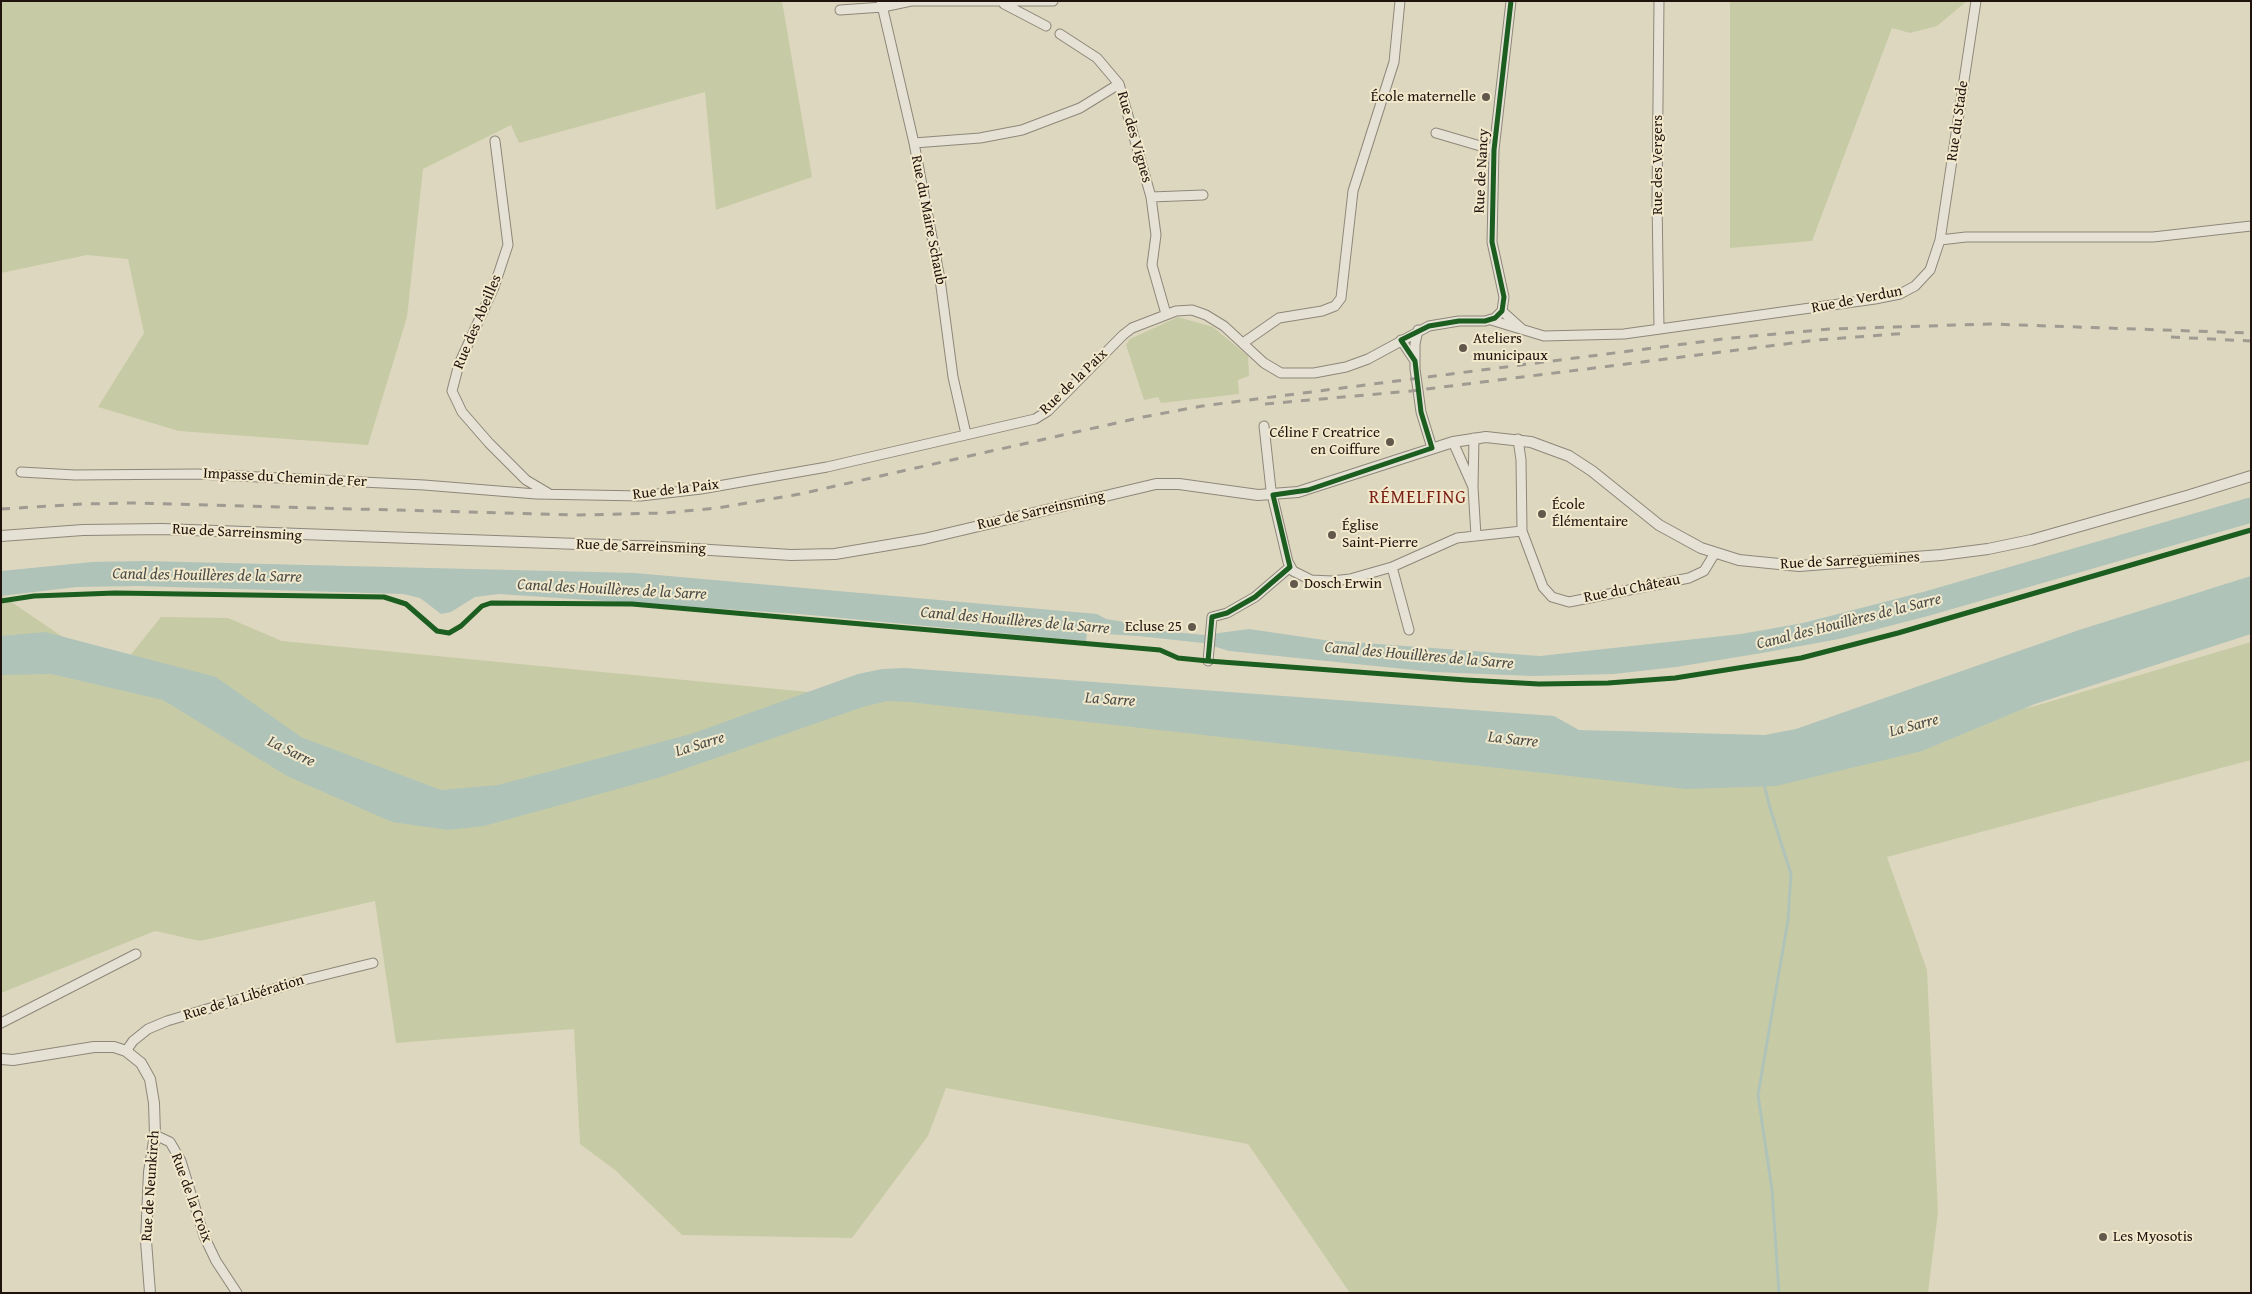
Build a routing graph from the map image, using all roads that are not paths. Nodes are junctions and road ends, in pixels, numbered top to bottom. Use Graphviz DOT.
graph roads {
  1 [pos="1054,1"];
  2 [pos="1400,1"];
  3 [pos="1510,1"];
  4 [pos="1658,1"];
  5 [pos="1976,1"];
  6 [pos="1001,2"];
  7 [pos="882,4"];
  8 [pos="840,10"];
  9 [pos="1046,26"];
  10 [pos="1060,34"];
  11 [pos="1119,84"];
  12 [pos="1436,133"];
  13 [pos="495,141"];
  14 [pos="914,143"];
  15 [pos="1494,150"];
  16 [pos="1203,195"];
  17 [pos="1151,197"];
  18 [pos="2251,226"];
  19 [pos="1940,240"];
  20 [pos="1502,311"];
  21 [pos="1166,314"];
  22 [pos="1491,320"];
  23 [pos="1659,329"];
  24 [pos="1418,330"];
  25 [pos="1524,332"];
  26 [pos="1401,340"];
  27 [pos="1242,343"];
  28 [pos="1415,361"];
  29 [pos="1264,426"];
  30 [pos="966,434"];
  31 [pos="1474,438"];
  32 [pos="1518,439"];
  33 [pos="1453,442"];
  34 [pos="1432,448"];
  35 [pos="21,472"];
  36 [pos="2251,476"];
  37 [pos="1473,487"];
  38 [pos="548,493"];
  39 [pos="1273,496"];
  40 [pos="1522,531"];
  41 [pos="1,536"];
  42 [pos="1476,536"];
  43 [pos="1715,553"];
  44 [pos="1290,567"];
  45 [pos="1392,567"];
  46 [pos="1409,630"];
  47 [pos="1208,658"];
  48 [pos="136,954"];
  49 [pos="372,963"];
  50 [pos="1,1023"];
  51 [pos="126,1051"];
  52 [pos="1,1058"];
  53 [pos="155,1135"];
  54 [pos="150,1293"];
  55 [pos="237,1293"];
  1 -- 6 [label="street"];
  2 -- 27 [label="street"];
  3 -- 15 [label="street, Rue de Nancy"];
  4 -- 23 [label="street, Rue des Vergers"];
  5 -- 19 [label="street, Rue du Stade"];
  6 -- 7 [label="street"];
  6 -- 9 [label="street"];
  7 -- 8 [label="street"];
  7 -- 14 [label="street, Rue du Maire Schaub"];
  10 -- 11 [label="street"];
  11 -- 14 [label="street, Rue des Vignes"];
  11 -- 17 [label="street, Rue des Vignes"];
  12 -- 15 [label="street"];
  13 -- 38 [label="street, Rue des Abeilles"];
  14 -- 30 [label="street, Rue du Maire Schaub"];
  15 -- 20 [label="street, Rue de Nancy"];
  16 -- 17 [label="street, Rue des Vignes"];
  17 -- 21 [label="street, Rue des Vignes"];
  18 -- 19 [label="street"];
  19 -- 23 [label="street, Rue de Verdun"];
  20 -- 22 [label="street"];
  20 -- 25 [label="street"];
  21 -- 27 [label="street, Rue de la Paix"];
  21 -- 30 [label="street, Rue de la Paix"];
  22 -- 24 [label="street, Rue de la Paix"];
  22 -- 25 [label="street, Rue de Verdun"];
  23 -- 25 [label="street, Rue de Verdun"];
  24 -- 26 [label="street, Rue de la Paix"];
  24 -- 28 [label="street"];
  26 -- 27 [label="street, Rue de la Paix"];
  26 -- 28 [label="street"];
  28 -- 34 [label="street"];
  29 -- 39 [label="street"];
  30 -- 38 [label="street, Rue de la Paix"];
  31 -- 32 [label="street, Rue de Sarreguemines"];
  31 -- 33 [label="street, Rue de Sarreguemines"];
  31 -- 37 [label="street"];
  32 -- 40 [label="street, Rue du Château"];
  32 -- 43 [label="street, Rue de Sarreguemines"];
  33 -- 34 [label="street, Rue de Sarreguemines"];
  33 -- 37 [label="street"];
  34 -- 39 [label="street, Rue de Sarreguemines"];
  35 -- 38 [label="street, Impasse du Chemin de Fer"];
  36 -- 43 [label="street, Rue de Sarreguemines"];
  37 -- 42 [label="street"];
  39 -- 41 [label="street, Rue de Sarreinsming"];
  39 -- 44 [label="street"];
  40 -- 42 [label="street"];
  40 -- 43 [label="street, Rue du Château"];
  42 -- 45 [label="street"];
  44 -- 45 [label="street"];
  44 -- 47 [label="street"];
  45 -- 46 [label="street"];
  48 -- 50 [label="street"];
  49 -- 51 [label="street, Rue de la Libération"];
  51 -- 52 [label="street"];
  51 -- 53 [label="street, Rue de Neunkirch"];
  53 -- 54 [label="street, Rue de Neunkirch"];
  53 -- 55 [label="street, Rue de la Croix"];
}
